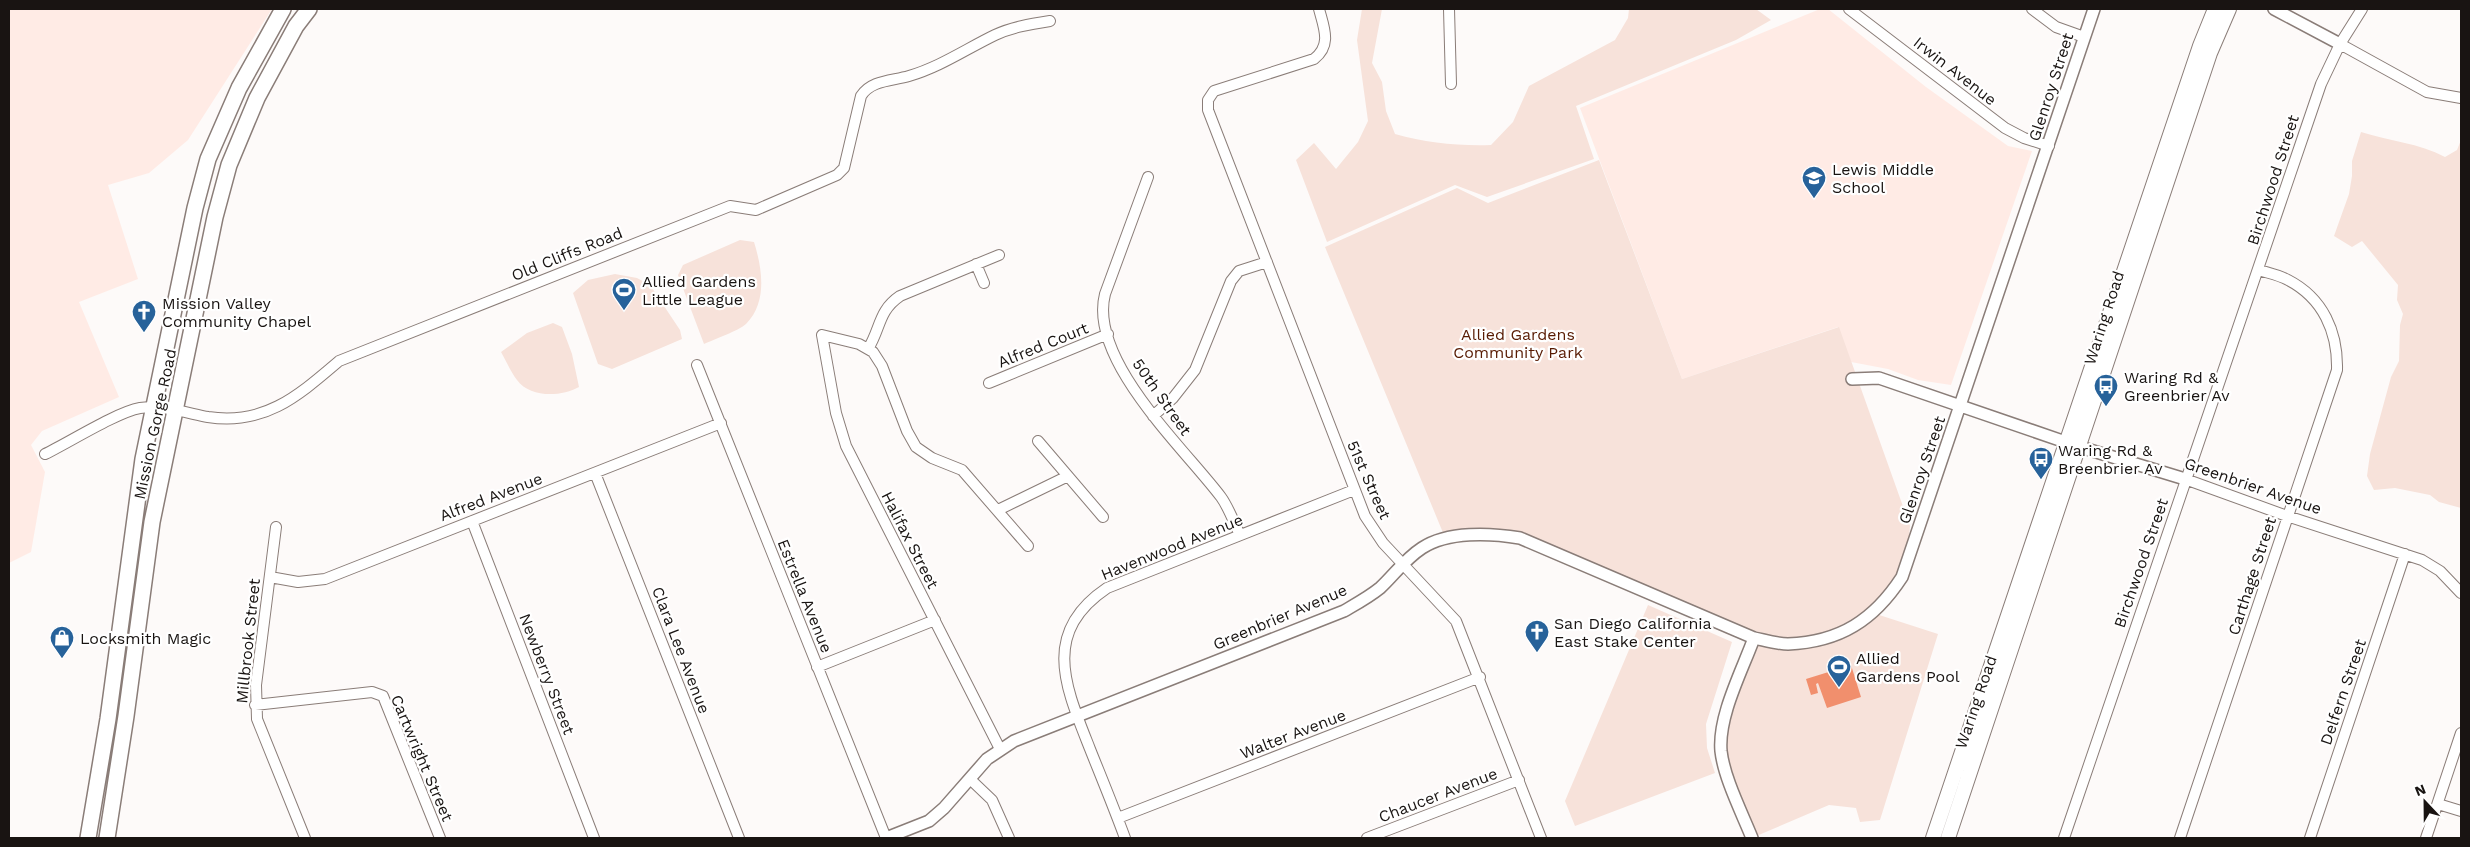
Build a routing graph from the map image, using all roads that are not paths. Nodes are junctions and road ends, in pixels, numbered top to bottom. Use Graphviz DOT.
graph roads {
  1 [pos="283,9"];
  2 [pos="309,9"];
  3 [pos="1319,9"];
  4 [pos="1449,9"];
  5 [pos="1849,9"];
  6 [pos="2032,9"];
  7 [pos="2094,9"];
  8 [pos="2215,9"];
  9 [pos="2229,9"];
  10 [pos="2274,9"];
  11 [pos="2362,9"];
  12 [pos="1050,21"];
  13 [pos="2084,37"];
  14 [pos="2340,44"];
  15 [pos="1451,84"];
  16 [pos="2461,98"];
  17 [pos="2049,146"];
  18 [pos="1148,177"];
  19 [pos="999,255"];
  20 [pos="1267,262"];
  21 [pos="976,264"];
  22 [pos="2259,270"];
  23 [pos="984,283"];
  24 [pos="1108,334"];
  25 [pos="868,350"];
  26 [pos="698,365"];
  27 [pos="1852,379"];
  28 [pos="989,383"];
  29 [pos="1961,406"];
  30 [pos="154,408"];
  31 [pos="176,411"];
  32 [pos="1153,416"];
  33 [pos="721,423"];
  34 [pos="1038,441"];
  35 [pos="2074,445"];
  36 [pos="45,454"];
  37 [pos="595,473"];
  38 [pos="1068,476"];
  39 [pos="2185,478"];
  40 [pos="1354,490"];
  41 [pos="998,510"];
  42 [pos="2287,516"];
  43 [pos="1103,517"];
  44 [pos="472,521"];
  45 [pos="276,527"];
  46 [pos="1240,535"];
  47 [pos="1028,546"];
  48 [pos="2405,554"];
  49 [pos="1403,563"];
  50 [pos="270,577"];
  51 [pos="2461,593"];
  52 [pos="935,620"];
  53 [pos="1754,638"];
  54 [pos="817,667"];
  55 [pos="1480,677"];
  56 [pos="255,706"];
  57 [pos="1076,716"];
  58 [pos="2461,733"];
  59 [pos="1000,749"];
  60 [pos="970,779"];
  61 [pos="1519,780"];
  62 [pos="2438,804"];
  63 [pos="2461,811"];
  64 [pos="1118,818"];
  65 [pos="88,838"];
  66 [pos="107,838"];
  67 [pos="305,838"];
  68 [pos="440,838"];
  69 [pos="594,838"];
  70 [pos="739,838"];
  71 [pos="886,838"];
  72 [pos="1009,838"];
  73 [pos="1125,838"];
  74 [pos="1367,838"];
  75 [pos="1541,838"];
  76 [pos="1752,838"];
  77 [pos="1933,838"];
  78 [pos="1948,838"];
  79 [pos="2064,838"];
  80 [pos="2180,838"];
  81 [pos="2310,838"];
  82 [pos="2426,838"];
  1 -- 30 [label="main road, Mission Gorge Road"];
  2 -- 31 [label="main road, Mission Gorge Road"];
  3 -- 20 [label="street, 51st Street"];
  4 -- 15 [label="street"];
  5 -- 17 [label="street, Irwin Avenue"];
  6 -- 13 [label="street"];
  7 -- 13 [label="street, Glenroy Street"];
  8 -- 35 [label="main road, Waring Road"];
  9 -- 35 [label="main road, Waring Road"];
  10 -- 14 [label="street"];
  11 -- 14 [label="street, Birchwood Street"];
  12 -- 31 [label="street, Old Cliffs Road"];
  13 -- 17 [label="street, Glenroy Street"];
  14 -- 16 [label="street"];
  14 -- 22 [label="street, Birchwood Street"];
  17 -- 29 [label="street, Glenroy Street"];
  18 -- 24 [label="street, 50th Street"];
  19 -- 21 [label="street"];
  20 -- 32 [label="street"];
  20 -- 40 [label="street, 51st Street"];
  21 -- 23 [label="street"];
  21 -- 25 [label="street"];
  22 -- 39 [label="street, Birchwood Street"];
  22 -- 42 [label="street, Carthage Street"];
  24 -- 28 [label="street, Alfred Court"];
  24 -- 32 [label="street, 50th Street"];
  25 -- 41 [label="street"];
  25 -- 52 [label="street, Halifax Street"];
  26 -- 33 [label="street, Estrella Avenue"];
  27 -- 29 [label="street, Greenbrier Avenue"];
  29 -- 35 [label="street, Greenbrier Avenue"];
  29 -- 53 [label="street, Glenroy Street"];
  30 -- 31 [label="street, Old Cliffs Road"];
  30 -- 36 [label="street, Old Cliffs Road"];
  30 -- 65 [label="main road, Mission Gorge Road"];
  31 -- 66 [label="main road, Mission Gorge Road"];
  32 -- 46 [label="street, 50th Street"];
  33 -- 37 [label="street, Alfred Avenue"];
  33 -- 54 [label="street, Estrella Avenue"];
  34 -- 38 [label="street"];
  35 -- 39 [label="street, Greenbrier Avenue"];
  35 -- 77 [label="main road, Waring Road"];
  35 -- 78 [label="main road, Waring Road"];
  37 -- 44 [label="street, Alfred Avenue"];
  37 -- 70 [label="street, Clara Lee Avenue"];
  38 -- 41 [label="street"];
  38 -- 43 [label="street"];
  39 -- 42 [label="street, Greenbrier Avenue"];
  39 -- 79 [label="street, Birchwood Street"];
  40 -- 46 [label="street, Havenwood Avenue"];
  40 -- 49 [label="street, 51st Street"];
  41 -- 47 [label="street"];
  42 -- 48 [label="street, Greenbrier Avenue"];
  42 -- 80 [label="street, Carthage Street"];
  44 -- 50 [label="street, Alfred Avenue"];
  44 -- 69 [label="street, Newberry Street"];
  45 -- 50 [label="street, Millbrook Street"];
  46 -- 57 [label="street, Havenwood Avenue"];
  48 -- 51 [label="street, Greenbrier Avenue"];
  48 -- 81 [label="street, Delfern Street"];
  49 -- 53 [label="street, Greenbrier Avenue"];
  49 -- 55 [label="street, 51st Street"];
  49 -- 57 [label="street, Greenbrier Avenue"];
  50 -- 56 [label="street, Millbrook Street"];
  52 -- 54 [label="street"];
  52 -- 59 [label="street, Halifax Street"];
  53 -- 76 [label="street"];
  54 -- 71 [label="street, Estrella Avenue"];
  55 -- 61 [label="street, 51st Street"];
  55 -- 64 [label="street, Walter Avenue"];
  56 -- 67 [label="street, Millbrook Street"];
  56 -- 68 [label="street, Cartwright Street"];
  57 -- 59 [label="street, Greenbrier Avenue"];
  57 -- 64 [label="street, Havenwood Avenue"];
  58 -- 62 [label="street"];
  59 -- 60 [label="street, Greenbrier Avenue"];
  60 -- 71 [label="street, Greenbrier Avenue"];
  60 -- 72 [label="street"];
  61 -- 74 [label="street, Chaucer Avenue"];
  61 -- 75 [label="street, 51st Street"];
  62 -- 63 [label="street"];
  62 -- 82 [label="street"];
  64 -- 73 [label="street, Havenwood Avenue"];
}
